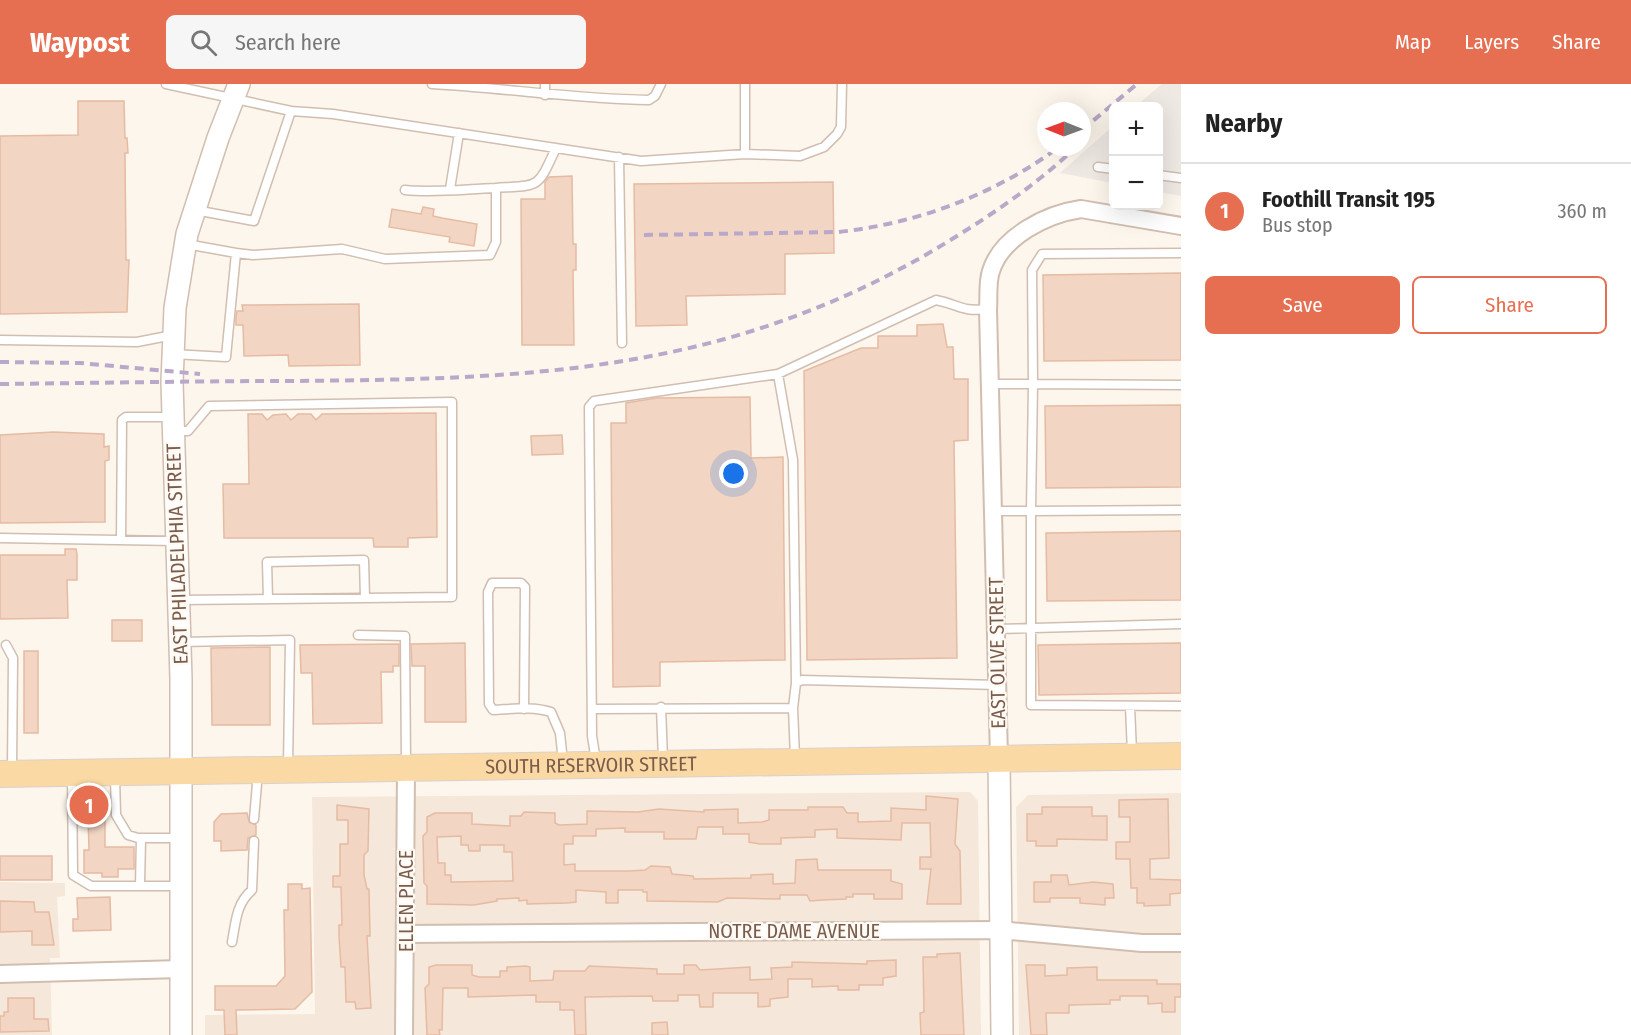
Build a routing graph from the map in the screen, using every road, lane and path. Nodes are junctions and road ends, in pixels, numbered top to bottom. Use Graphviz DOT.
graph roads {
  1 [pos="166,84"];
  2 [pos="432,84"];
  3 [pos="545,84"];
  4 [pos="661,84"];
  5 [pos="745,84"];
  6 [pos="842,84"];
  7 [pos="237,90"];
  8 [pos="545,95"];
  9 [pos="291,111"];
  10 [pos="459,133"];
  11 [pos="556,148"];
  12 [pos="745,154"];
  13 [pos="619,158"];
  14 [pos="1098,167"];
  15 [pos="1109,168"];
  16 [pos="1163,176"];
  17 [pos="1181,178"];
  18 [pos="496,188"];
  19 [pos="450,189"];
  20 [pos="405,190"];
  21 [pos="194,210"];
  22 [pos="1181,226"];
  23 [pos="185,244"];
  24 [pos="236,253"];
  25 [pos="1181,253"];
  26 [pos="988,309"];
  27 [pos="0,340"];
  28 [pos="622,343"];
  29 [pos="173,345"];
  30 [pos="778,374"];
  31 [pos="990,384"];
  32 [pos="1033,384"];
  33 [pos="1181,385"];
  34 [pos="173,424"];
  35 [pos="1181,510"];
  36 [pos="994,511"];
  37 [pos="1031,511"];
  38 [pos="0,538"];
  39 [pos="121,540"];
  40 [pos="176,541"];
  41 [pos="365,598"];
  42 [pos="268,599"];
  43 [pos="178,600"];
  44 [pos="1181,624"];
  45 [pos="1031,628"];
  46 [pos="996,629"];
  47 [pos="358,635"];
  48 [pos="179,642"];
  49 [pos="6,645"];
  50 [pos="796,683"];
  51 [pos="998,685"];
  52 [pos="1130,705"];
  53 [pos="1181,705"];
  54 [pos="661,707"];
  55 [pos="793,708"];
  56 [pos="524,709"];
  57 [pos="592,709"];
  58 [pos="1181,756"];
  59 [pos="1132,757"];
  60 [pos="999,758"];
  61 [pos="796,761"];
  62 [pos="663,764"];
  63 [pos="564,765"];
  64 [pos="596,765"];
  65 [pos="406,768"];
  66 [pos="288,771"];
  67 [pos="258,772"];
  68 [pos="115,773"];
  69 [pos="182,773"];
  70 [pos="6,774"];
  71 [pos="72,774"];
  72 [pos="254,819"];
  73 [pos="141,838"];
  74 [pos="181,838"];
  75 [pos="254,841"];
  76 [pos="140,886"];
  77 [pos="181,886"];
  78 [pos="999,930"];
  79 [pos="406,934"];
  80 [pos="232,942"];
  81 [pos="1181,943"];
  82 [pos="181,969"];
  83 [pos="0,974"];
  84 [pos="182,1035"];
  85 [pos="404,1035"];
  86 [pos="1002,1035"];
  1 -- 7 [label="lane"];
  2 -- 8 [label="lane"];
  3 -- 8 [label="lane"];
  4 -- 8 [label="lane"];
  5 -- 12 [label="lane"];
  6 -- 12 [label="lane"];
  7 -- 9 [label="lane"];
  7 -- 21 [label="street, EAST PHILADELPHIA STREET"];
  9 -- 10 [label="lane"];
  9 -- 21 [label="lane"];
  10 -- 11 [label="lane"];
  10 -- 19 [label="lane"];
  11 -- 13 [label="lane"];
  11 -- 18 [label="lane"];
  12 -- 13 [label="lane"];
  13 -- 28 [label="lane"];
  14 -- 15 [label="lane"];
  16 -- 17 [label="lane"];
  18 -- 19 [label="lane"];
  18 -- 24 [label="lane"];
  19 -- 20 [label="lane"];
  21 -- 23 [label="street, EAST PHILADELPHIA STREET"];
  22 -- 26 [label="street, EAST OLIVE STREET"];
  23 -- 24 [label="lane"];
  23 -- 29 [label="street, EAST PHILADELPHIA STREET"];
  24 -- 29 [label="lane"];
  25 -- 32 [label="lane"];
  26 -- 30 [label="lane"];
  26 -- 31 [label="street, EAST OLIVE STREET"];
  27 -- 29 [label="lane"];
  29 -- 34 [label="street, EAST PHILADELPHIA STREET"];
  30 -- 50 [label="lane"];
  30 -- 57 [label="lane"];
  31 -- 32 [label="lane"];
  31 -- 36 [label="street, EAST OLIVE STREET"];
  32 -- 33 [label="lane"];
  32 -- 37 [label="lane"];
  34 -- 39 [label="lane"];
  34 -- 40 [label="street, EAST PHILADELPHIA STREET"];
  34 -- 41 [label="lane"];
  35 -- 37 [label="lane"];
  36 -- 37 [label="lane"];
  36 -- 46 [label="street, EAST OLIVE STREET"];
  37 -- 45 [label="lane"];
  38 -- 39 [label="lane"];
  39 -- 40 [label="lane"];
  40 -- 43 [label="street, EAST PHILADELPHIA STREET"];
  41 -- 42 [label="lane"];
  41 -- 42 [label="lane"];
  42 -- 43 [label="lane"];
  43 -- 48 [label="street, EAST PHILADELPHIA STREET"];
  44 -- 45 [label="lane"];
  45 -- 46 [label="lane"];
  45 -- 52 [label="lane"];
  46 -- 51 [label="street, EAST OLIVE STREET"];
  47 -- 65 [label="lane"];
  48 -- 66 [label="lane"];
  48 -- 69 [label="street, EAST PHILADELPHIA STREET"];
  49 -- 70 [label="lane"];
  50 -- 51 [label="lane"];
  50 -- 55 [label="lane"];
  51 -- 60 [label="street, EAST OLIVE STREET"];
  52 -- 53 [label="lane"];
  52 -- 59 [label="lane"];
  54 -- 55 [label="lane"];
  54 -- 57 [label="lane"];
  54 -- 62 [label="lane"];
  55 -- 61 [label="lane"];
  56 -- 56 [label="lane"];
  56 -- 63 [label="lane"];
  57 -- 64 [label="lane"];
  58 -- 59 [label="main road, SOUTH RESERVOIR STREET"];
  59 -- 60 [label="main road, SOUTH RESERVOIR STREET"];
  60 -- 61 [label="main road, SOUTH RESERVOIR STREET"];
  60 -- 78 [label="street, EAST OLIVE STREET"];
  61 -- 62 [label="main road, SOUTH RESERVOIR STREET"];
  62 -- 64 [label="main road, SOUTH RESERVOIR STREET"];
  63 -- 64 [label="main road, SOUTH RESERVOIR STREET"];
  63 -- 65 [label="main road, SOUTH RESERVOIR STREET"];
  65 -- 66 [label="main road, SOUTH RESERVOIR STREET"];
  65 -- 79 [label="street, ELLEN PLACE"];
  66 -- 67 [label="main road, SOUTH RESERVOIR STREET"];
  67 -- 69 [label="main road, SOUTH RESERVOIR STREET"];
  67 -- 72 [label="lane"];
  68 -- 69 [label="main road, SOUTH RESERVOIR STREET"];
  68 -- 71 [label="main road, SOUTH RESERVOIR STREET"];
  68 -- 73 [label="lane"];
  69 -- 74 [label="street, EAST PHILADELPHIA STREET"];
  70 -- 71 [label="main road, SOUTH RESERVOIR STREET"];
  71 -- 76 [label="lane"];
  73 -- 74 [label="lane"];
  73 -- 76 [label="lane"];
  74 -- 77 [label="street, EAST PHILADELPHIA STREET"];
  75 -- 80 [label="lane"];
  76 -- 77 [label="lane"];
  77 -- 82 [label="street, EAST PHILADELPHIA STREET"];
  78 -- 79 [label="street, NOTRE DAME AVENUE"];
  78 -- 81 [label="street, NOTRE DAME AVENUE"];
  78 -- 86 [label="street, EAST OLIVE STREET"];
  79 -- 85 [label="street, ELLEN PLACE"];
  82 -- 83 [label="street"];
  82 -- 84 [label="street, EAST PHILADELPHIA STREET"];
}
